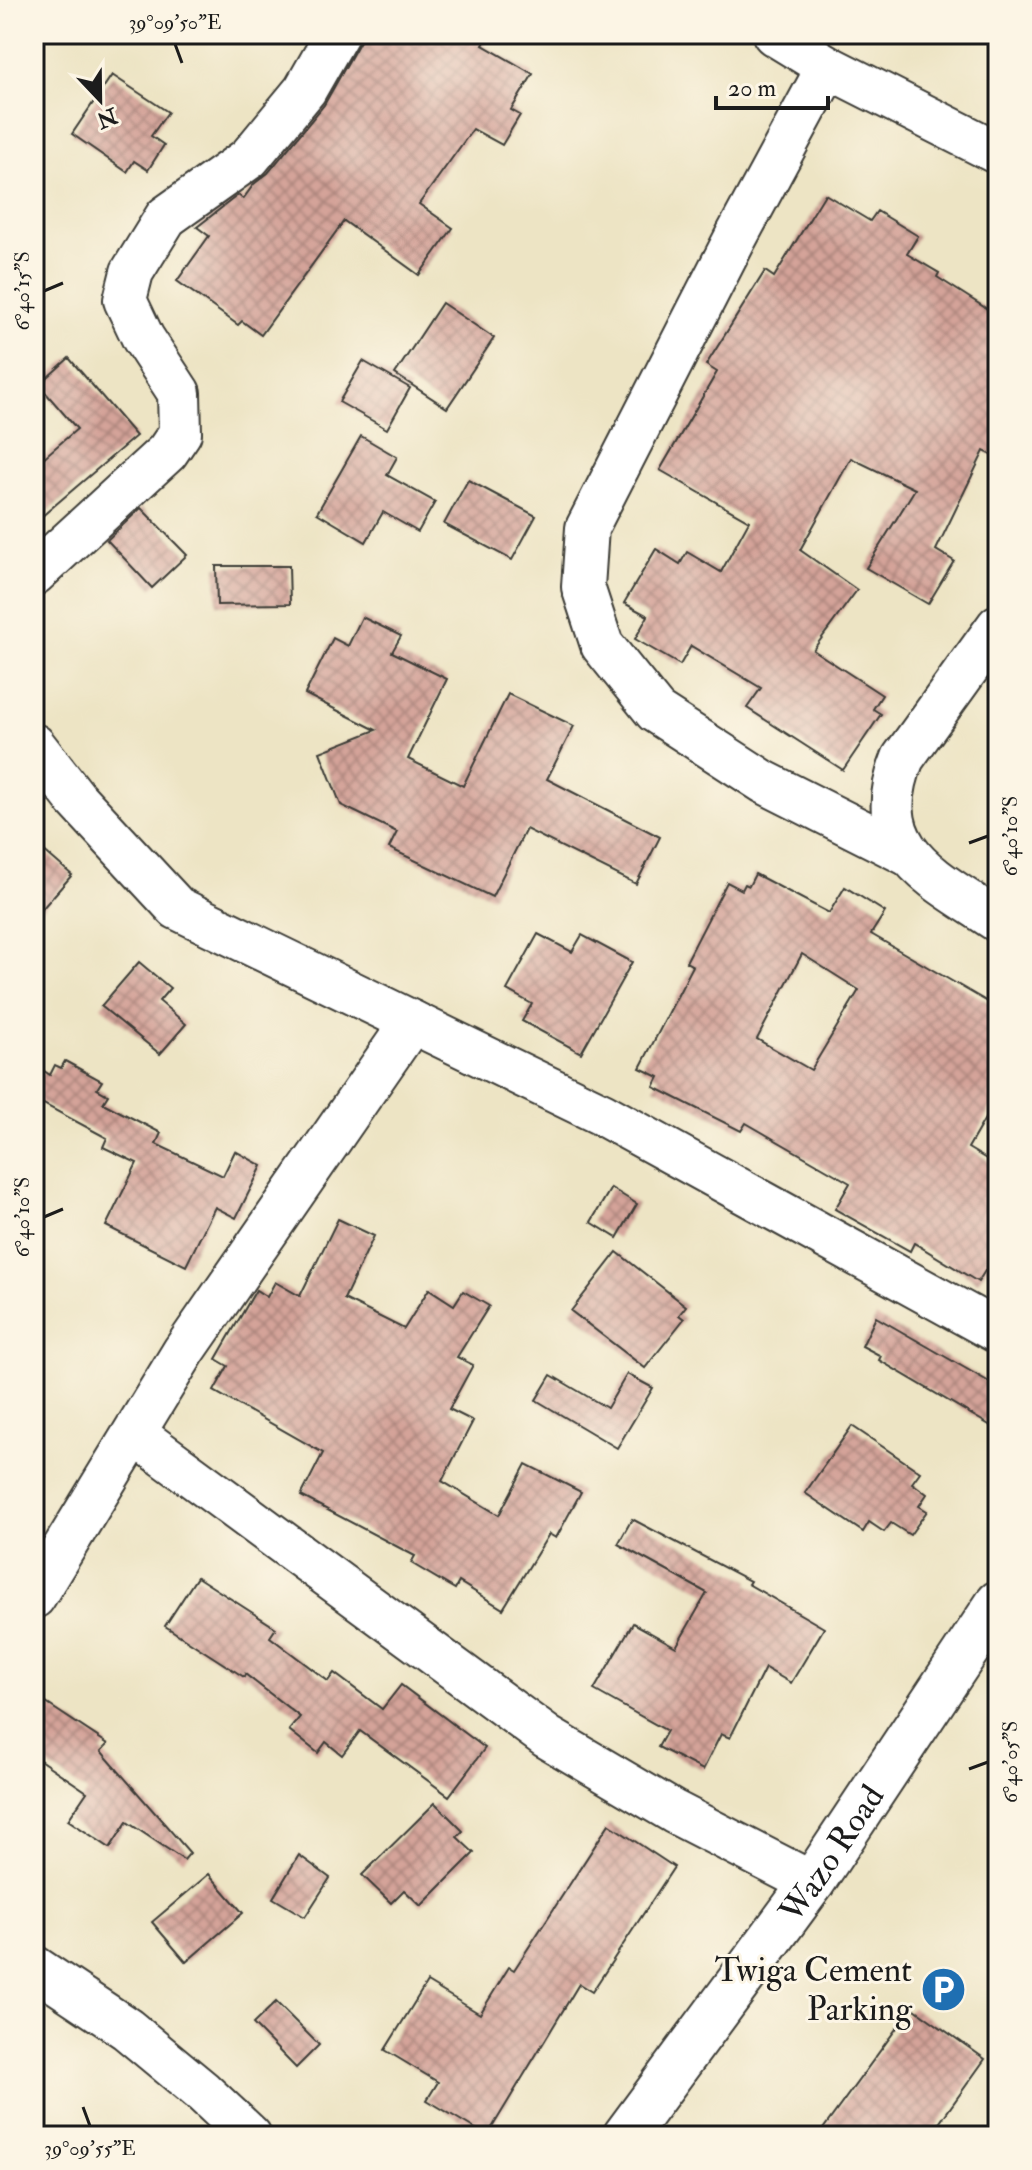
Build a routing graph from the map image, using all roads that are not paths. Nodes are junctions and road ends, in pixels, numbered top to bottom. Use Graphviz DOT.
graph roads {
  1 [pos="337,34"];
  2 [pos="774,34"];
  3 [pos="828,67"];
  4 [pos="998,153"];
  5 [pos="34,574"];
  6 [pos="998,626"];
  7 [pos="34,745"];
  8 [pos="907,854"];
  9 [pos="998,921"];
  10 [pos="412,1022"];
  11 [pos="998,1332"];
  12 [pos="135,1434"];
  13 [pos="34,1597"];
  14 [pos="998,1603"];
  15 [pos="812,1883"];
  16 [pos="34,1967"];
  17 [pos="250,2136"];
  18 [pos="625,2136"];
  1 -- 5 [label="street"];
  2 -- 3 [label="street"];
  3 -- 4 [label="street"];
  3 -- 8 [label="street"];
  6 -- 8 [label="street"];
  7 -- 10 [label="street"];
  8 -- 9 [label="street"];
  10 -- 11 [label="street"];
  10 -- 12 [label="street"];
  12 -- 13 [label="street"];
  12 -- 15 [label="street"];
  14 -- 15 [label="main road, Wazo Road"];
  15 -- 18 [label="main road, Wazo Road"];
  16 -- 17 [label="street"];
}
